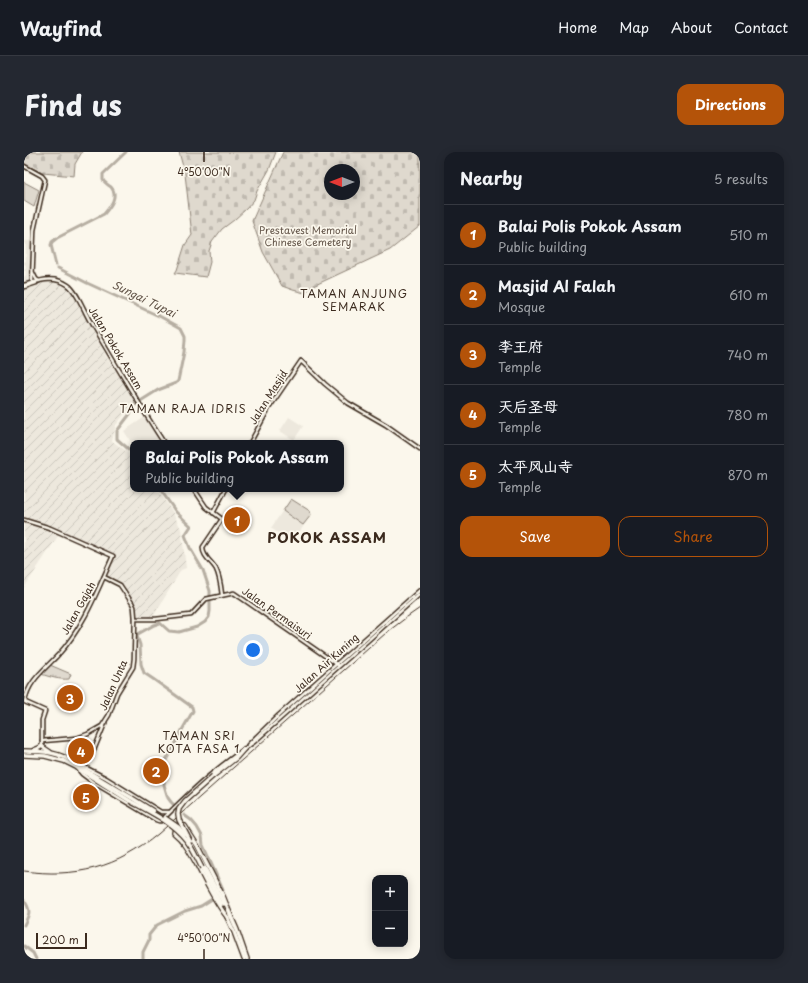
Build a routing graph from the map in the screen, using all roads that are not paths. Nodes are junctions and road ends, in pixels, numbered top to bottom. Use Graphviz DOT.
graph roads {
  1 [pos="24,166"];
  2 [pos="33,272"];
  3 [pos="40,280"];
  4 [pos="32,283"];
  5 [pos="24,286"];
  6 [pos="162,440"];
  7 [pos="252,440"];
  8 [pos="420,449"];
  9 [pos="196,492"];
  10 [pos="224,492"];
  11 [pos="209,509"];
  12 [pos="215,509"];
  13 [pos="213,513"];
  14 [pos="24,520"];
  15 [pos="104,577"];
  16 [pos="420,590"];
  17 [pos="420,594"];
  18 [pos="222,595"];
  19 [pos="135,619"];
  20 [pos="338,665"];
  21 [pos="25,702"];
  22 [pos="105,721"];
  23 [pos="102,726"];
  24 [pos="102,732"];
  25 [pos="42,741"];
  26 [pos="42,746"];
  27 [pos="244,748"];
  28 [pos="26,751"];
  29 [pos="24,754"];
  30 [pos="51,754"];
  31 [pos="69,759"];
  32 [pos="76,767"];
  33 [pos="86,767"];
  34 [pos="131,799"];
  35 [pos="153,807"];
  36 [pos="171,811"];
  37 [pos="161,812"];
  38 [pos="148,815"];
  39 [pos="163,818"];
  40 [pos="190,841"];
  41 [pos="204,868"];
  42 [pos="229,917"];
  43 [pos="244,959"];
  44 [pos="247,959"];
  1 -- 2 [label="street"];
  2 -- 3 [label="street"];
  2 -- 4 [label="street"];
  3 -- 4 [label="street"];
  3 -- 5 [label="street"];
  3 -- 6 [label="street, Jalan Pokok Assam"];
  4 -- 5 [label="street"];
  7 -- 8 [label="street, Jalan Masjid"];
  9 -- 11 [label="street"];
  10 -- 12 [label="street"];
  11 -- 12 [label="street"];
  11 -- 13 [label="street"];
  12 -- 13 [label="street"];
  13 -- 18 [label="street"];
  14 -- 15 [label="street, Jalan Gajah"];
  15 -- 19 [label="street, Jalan Unta"];
  15 -- 21 [label="street, Jalan Gajah"];
  16 -- 20 [label="street, Jalan Air Kuning"];
  17 -- 20 [label="street, Jalan Air Kuning"];
  18 -- 19 [label="street, Jalan Permaisuri"];
  18 -- 20 [label="street, Jalan Permaisuri"];
  19 -- 22 [label="street, Jalan Unta"];
  20 -- 27 [label="street, Jalan Air Kuning"];
  21 -- 25 [label="street"];
  22 -- 23 [label="street, Jalan Unta"];
  22 -- 24 [label="street"];
  23 -- 24 [label="street"];
  23 -- 25 [label="street, Jalan Unta"];
  24 -- 33 [label="street"];
  25 -- 26 [label="street"];
  26 -- 28 [label="main road"];
  26 -- 30 [label="main road"];
  27 -- 36 [label="street, Jalan Air Kuning"];
  27 -- 40 [label="main road, bridge"];
  28 -- 30 [label="main road"];
  29 -- 30 [label="main road"];
  30 -- 31 [label="main road"];
  30 -- 32 [label="main road"];
  31 -- 33 [label="street"];
  31 -- 34 [label="main road"];
  32 -- 34 [label="main road"];
  32 -- 38 [label="street"];
  33 -- 35 [label="street"];
  34 -- 40 [label="main road, bridge"];
  34 -- 41 [label="main road, bridge"];
  35 -- 37 [label="street"];
  35 -- 38 [label="street"];
  36 -- 37 [label="street"];
  36 -- 39 [label="street"];
  37 -- 39 [label="street"];
  38 -- 39 [label="street"];
  40 -- 41 [label="main road, bridge"];
  41 -- 42 [label="main road"];
  42 -- 42 [label="main road"];
  42 -- 43 [label="main road"];
  42 -- 44 [label="main road"];
}
